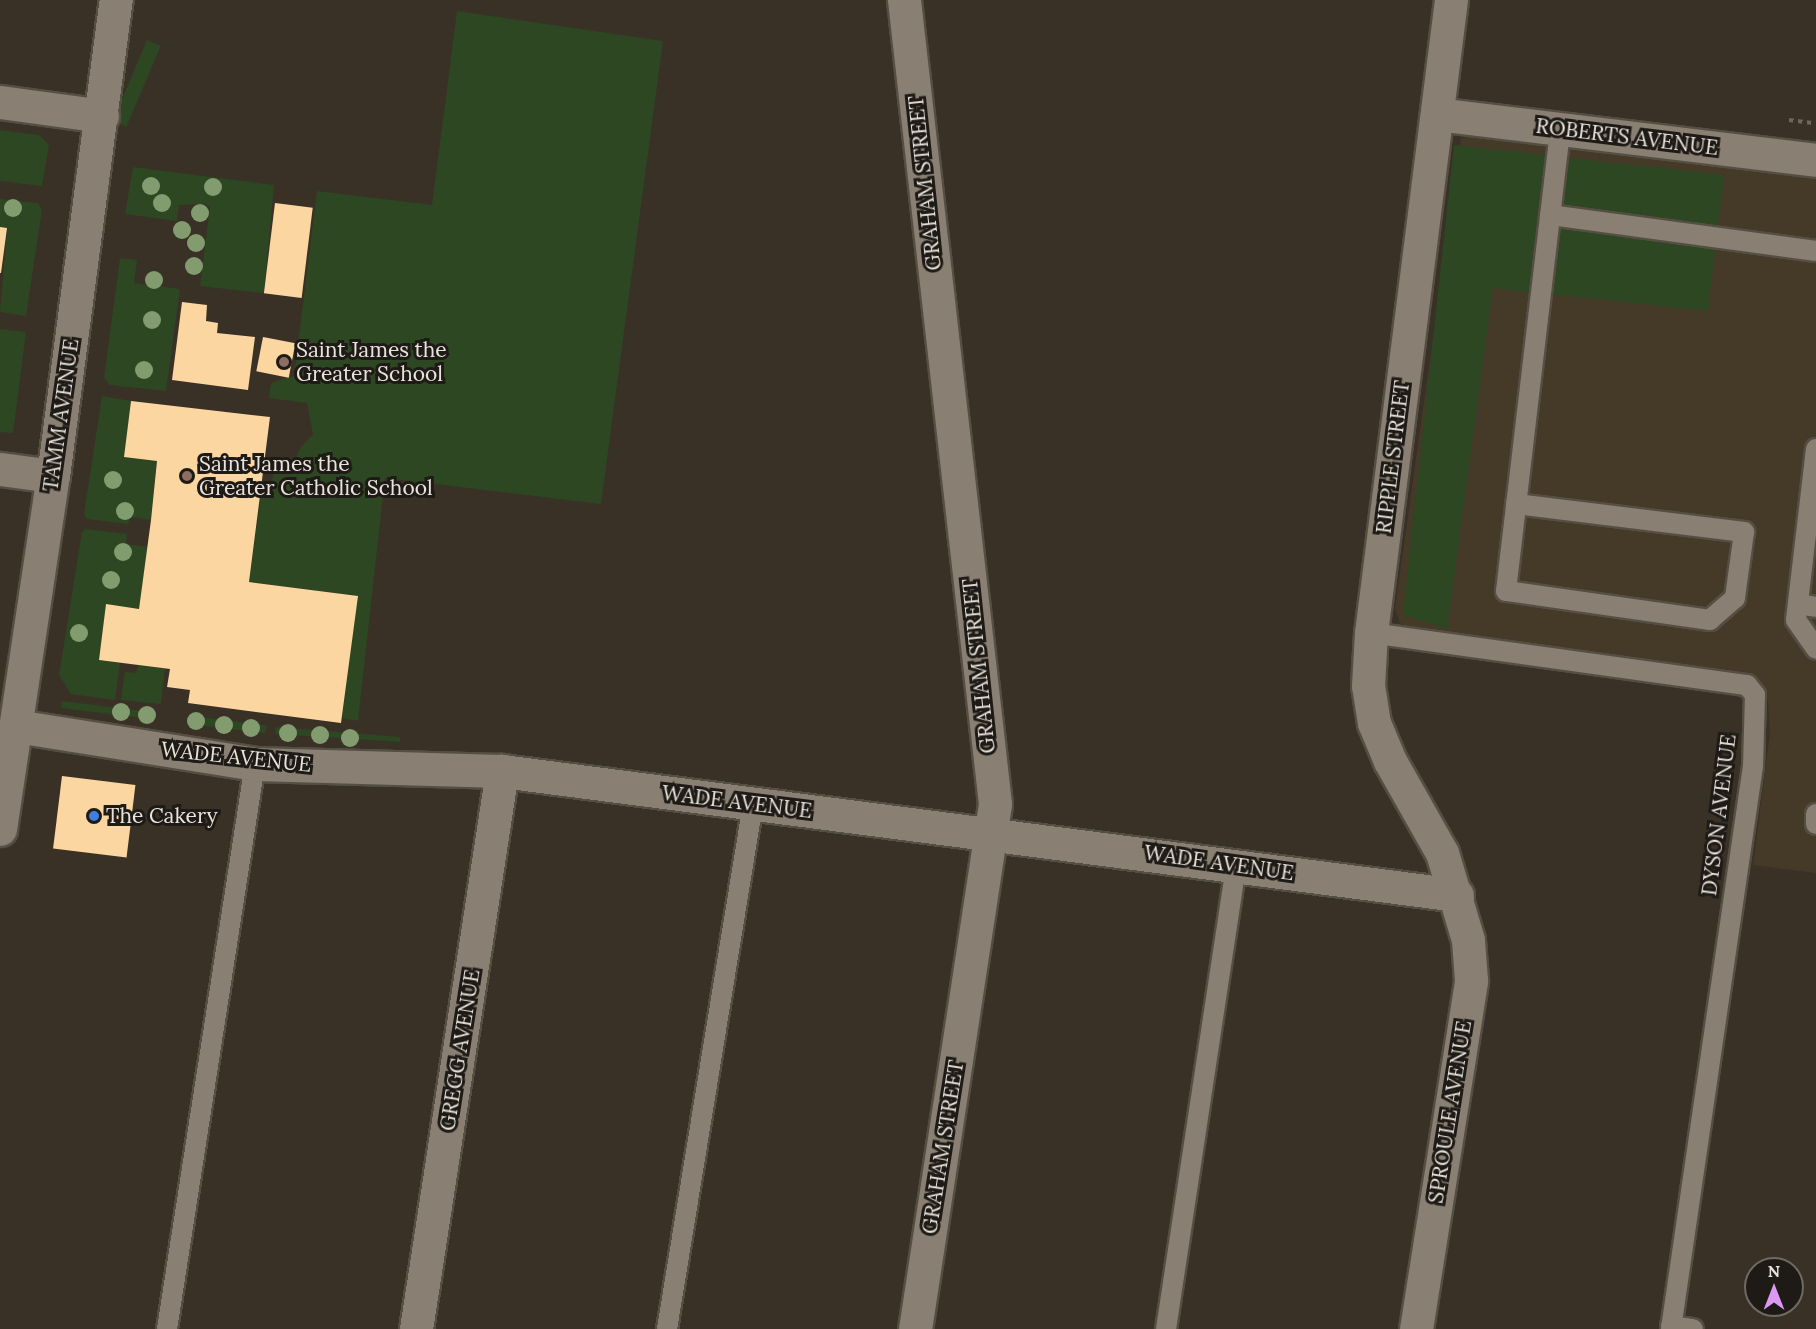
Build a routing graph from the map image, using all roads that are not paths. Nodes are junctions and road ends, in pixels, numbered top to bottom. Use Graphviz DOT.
graph roads {
  1 [pos="116,0"];
  2 [pos="904,0"];
  3 [pos="1451,0"];
  4 [pos="0,102"];
  5 [pos="1437,114"];
  6 [pos="102,116"];
  7 [pos="1560,129"];
  8 [pos="1816,160"];
  9 [pos="1550,216"];
  10 [pos="1816,251"];
  11 [pos="1816,449"];
  12 [pos="0,469"];
  13 [pos="53,476"];
  14 [pos="1516,504"];
  15 [pos="1811,531"];
  16 [pos="1807,605"];
  17 [pos="1371,633"];
  18 [pos="1816,649"];
  19 [pos="16,726"];
  20 [pos="255,764"];
  21 [pos="502,771"];
  22 [pos="753,804"];
  23 [pos="1816,814"];
  24 [pos="1816,824"];
  25 [pos="0,829"];
  26 [pos="991,834"];
  27 [pos="1236,865"];
  28 [pos="1457,895"];
  29 [pos="1671,1327"];
  30 [pos="167,1329"];
  31 [pos="416,1329"];
  32 [pos="667,1329"];
  33 [pos="915,1329"];
  34 [pos="1167,1329"];
  35 [pos="1416,1329"];
  36 [pos="1693,1329"];
  1 -- 6 [label="street, TAMM AVENUE"];
  2 -- 26 [label="street, GRAHAM STREET"];
  3 -- 5 [label="street, RIPPLE STREET"];
  4 -- 6 [label="street"];
  5 -- 7 [label="street, ROBERTS AVENUE"];
  5 -- 17 [label="street, RIPPLE STREET"];
  6 -- 13 [label="street, TAMM AVENUE"];
  7 -- 8 [label="street, ROBERTS AVENUE"];
  7 -- 9 [label="lane"];
  9 -- 10 [label="lane"];
  9 -- 14 [label="lane"];
  11 -- 15 [label="lane"];
  12 -- 13 [label="street"];
  13 -- 19 [label="street, TAMM AVENUE"];
  14 -- 14 [label="lane"];
  15 -- 16 [label="lane"];
  16 -- 18 [label="lane"];
  17 -- 28 [label="street, RIPPLE STREET"];
  17 -- 29 [label="lane, DYSON AVENUE"];
  19 -- 20 [label="street, WADE AVENUE"];
  19 -- 25 [label="street, TAMM AVENUE"];
  20 -- 21 [label="street, WADE AVENUE"];
  20 -- 30 [label="lane"];
  21 -- 22 [label="street, WADE AVENUE"];
  21 -- 31 [label="street, GREGG AVENUE"];
  22 -- 26 [label="street, WADE AVENUE"];
  22 -- 32 [label="lane"];
  23 -- 24 [label="lane"];
  26 -- 27 [label="street, WADE AVENUE"];
  26 -- 33 [label="street, GRAHAM STREET"];
  27 -- 28 [label="street, WADE AVENUE"];
  27 -- 34 [label="lane"];
  28 -- 35 [label="street, SPROULE AVENUE"];
  29 -- 36 [label="lane"];
}
